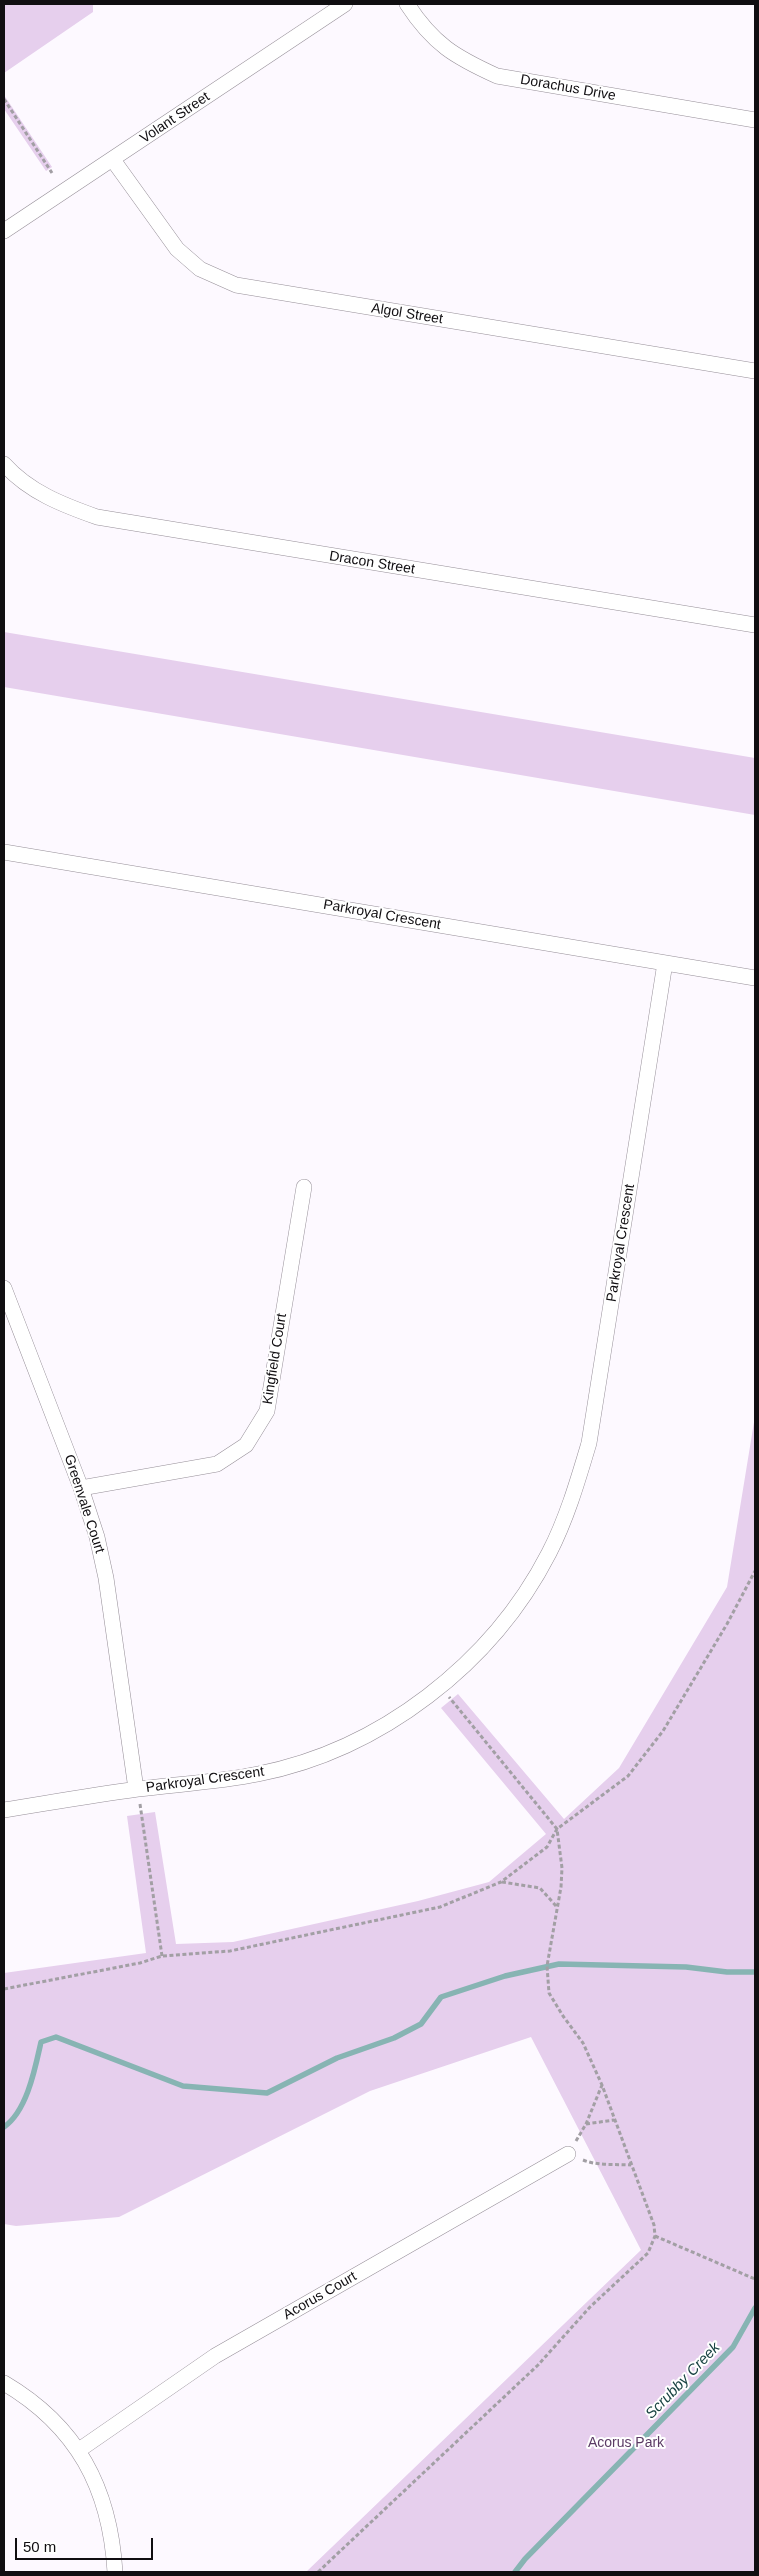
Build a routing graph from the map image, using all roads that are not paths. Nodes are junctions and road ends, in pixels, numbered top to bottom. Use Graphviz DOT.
graph roads {
  1 [pos="345,4"];
  2 [pos="407,4"];
  3 [pos="755,120"];
  4 [pos="113,160"];
  5 [pos="4,231"];
  6 [pos="755,371"];
  7 [pos="4,464"];
  8 [pos="755,625"];
  9 [pos="4,852"];
  10 [pos="665,962"];
  11 [pos="755,978"];
  12 [pos="304,1187"];
  13 [pos="4,1288"];
  14 [pos="81,1488"];
  15 [pos="136,1789"];
  16 [pos="4,1810"];
  17 [pos="568,2154"];
  18 [pos="4,2383"];
  19 [pos="79,2450"];
  20 [pos="115,2572"];
  1 -- 4 [label="street, Volant Street"];
  2 -- 3 [label="street, Dorachus Drive"];
  4 -- 5 [label="street, Volant Street"];
  4 -- 6 [label="street, Algol Street"];
  7 -- 8 [label="street, Dracon Street"];
  9 -- 10 [label="street, Parkroyal Crescent"];
  10 -- 11 [label="street"];
  10 -- 15 [label="street, Parkroyal Crescent"];
  12 -- 14 [label="street, Kingfield Court"];
  13 -- 14 [label="street, Greenvale Court"];
  14 -- 15 [label="street, Greenvale Court"];
  15 -- 16 [label="street, Parkroyal Crescent"];
  17 -- 19 [label="street, Acorus Court"];
  18 -- 19 [label="street"];
  19 -- 20 [label="street"];
}
